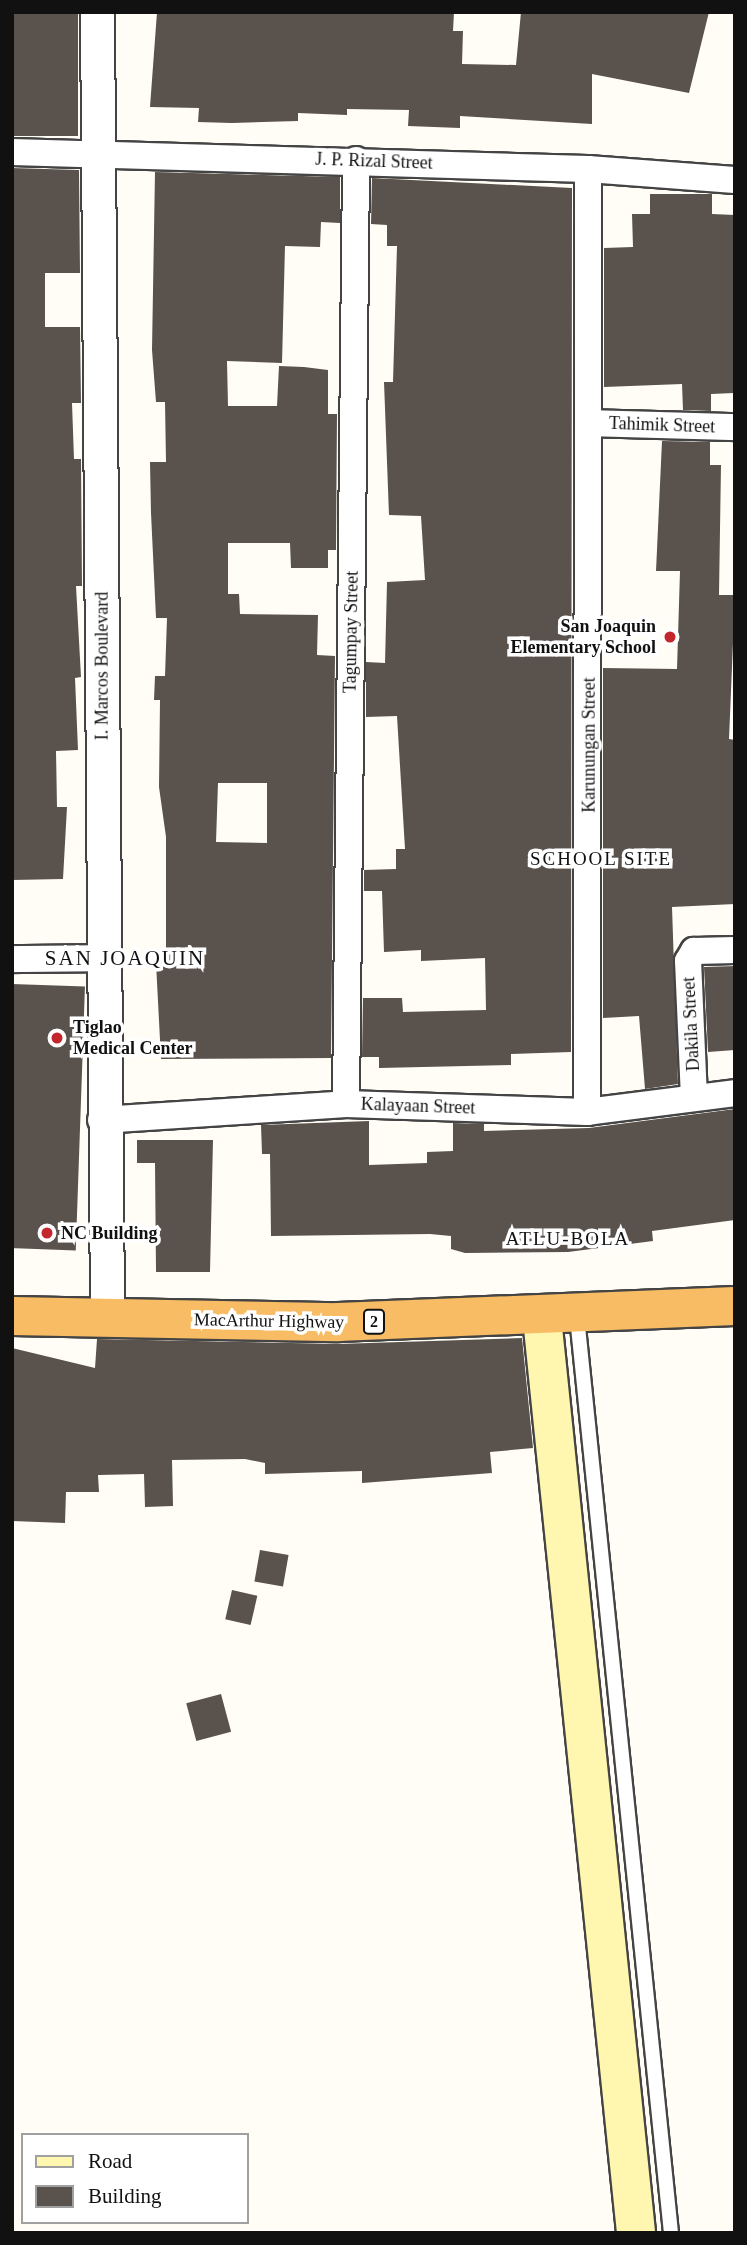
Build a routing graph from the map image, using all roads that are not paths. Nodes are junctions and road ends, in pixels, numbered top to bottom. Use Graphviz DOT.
graph roads {
  1 [pos="97,12"];
  2 [pos="12,152"];
  3 [pos="98,152"];
  4 [pos="356,160"];
  5 [pos="587,169"];
  6 [pos="735,180"];
  7 [pos="590,423"];
  8 [pos="735,427"];
  9 [pos="735,950"];
  10 [pos="104,958"];
  11 [pos="12,959"];
  12 [pos="735,1093"];
  13 [pos="694,1098"];
  14 [pos="346,1104"];
  15 [pos="587,1112"];
  16 [pos="101,1120"];
  17 [pos="735,1306"];
  18 [pos="12,1316"];
  19 [pos="559,1317"];
  20 [pos="107,1319"];
  21 [pos="636,2233"];
  22 [pos="671,2233"];
  1 -- 3 [label="street, I. Marcos Boulevard"];
  2 -- 3 [label="street, J. P. Rizal Street"];
  3 -- 4 [label="street, J. P. Rizal Street"];
  3 -- 10 [label="street, I. Marcos Boulevard"];
  4 -- 5 [label="street, J. P. Rizal Street"];
  4 -- 14 [label="street, Tagumpay Street"];
  5 -- 6 [label="street, J. P. Rizal Street"];
  5 -- 7 [label="street, Karunungan Street"];
  7 -- 8 [label="street, Tahimik Street"];
  7 -- 15 [label="street, Karunungan Street"];
  9 -- 13 [label="street, Dakila Street"];
  10 -- 11 [label="street"];
  10 -- 16 [label="street, I. Marcos Boulevard"];
  12 -- 13 [label="street, Kalayaan Street"];
  13 -- 15 [label="street, Kalayaan Street"];
  14 -- 15 [label="street, Kalayaan Street"];
  14 -- 16 [label="street, Kalayaan Street"];
  16 -- 20 [label="street, I. Marcos Boulevard"];
  17 -- 19 [label="highway, MacArthur Highway / 2"];
  18 -- 20 [label="highway, MacArthur Highway / 2"];
  19 -- 20 [label="highway, MacArthur Highway / 2"];
  19 -- 21 [label="main road"];
  19 -- 22 [label="lane"];
}
